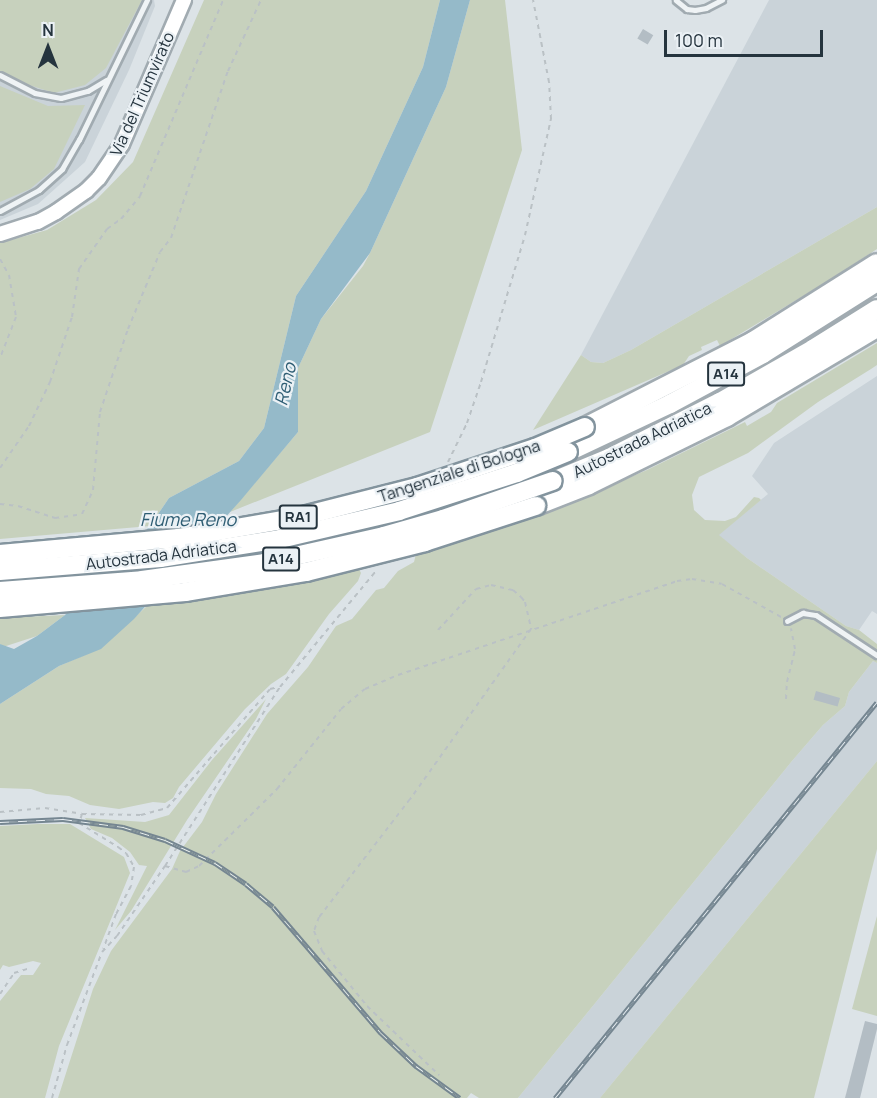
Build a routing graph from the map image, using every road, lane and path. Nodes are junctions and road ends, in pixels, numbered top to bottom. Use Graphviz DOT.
graph roads {
  1 [pos="147,0"];
  2 [pos="184,0"];
  3 [pos="223,0"];
  4 [pos="261,0"];
  5 [pos="533,0"];
  6 [pos="676,0"];
  7 [pos="722,0"];
  8 [pos="0,75"];
  9 [pos="108,78"];
  10 [pos="0,211"];
  11 [pos="0,234"];
  12 [pos="0,259"];
  13 [pos="877,263"];
  14 [pos="877,282"];
  15 [pos="877,309"];
  16 [pos="877,328"];
  17 [pos="0,358"];
  18 [pos="448,462"];
  19 [pos="0,468"];
  20 [pos="0,504"];
  21 [pos="0,554"];
  22 [pos="0,571"];
  23 [pos="376,571"];
  24 [pos="0,591"];
  25 [pos="0,608"];
  26 [pos="787,621"];
  27 [pos="531,629"];
  28 [pos="438,630"];
  29 [pos="877,655"];
  30 [pos="280,687"];
  31 [pos="786,699"];
  32 [pos="0,812"];
  33 [pos="82,813"];
  34 [pos="165,866"];
  35 [pos="102,952"];
  36 [pos="27,969"];
  37 [pos="0,994"];
  38 [pos="439,1075"];
  39 [pos="52,1098"];
  1 -- 9 [label="lane"];
  2 -- 11 [label="street, Via del Triumvirato"];
  3 -- 19 [label="path"];
  4 -- 20 [label="path"];
  5 -- 18 [label="path"];
  6 -- 7 [label="lane"];
  8 -- 9 [label="lane"];
  9 -- 10 [label="lane"];
  12 -- 17 [label="path"];
  13 -- 21 [label="highway, Tangenziale di Bologna / RA1, bridge"];
  14 -- 22 [label="highway, Autostrada Adriatica / A14, bridge"];
  15 -- 24 [label="highway, Autostrada Adriatica / A14, bridge"];
  16 -- 25 [label="highway, bridge"];
  23 -- 30 [label="path"];
  26 -- 27 [label="path"];
  26 -- 29 [label="lane"];
  26 -- 31 [label="path"];
  27 -- 28 [label="path"];
  27 -- 34 [label="path"];
  27 -- 38 [label="path"];
  30 -- 33 [label="path"];
  30 -- 34 [label="path"];
  32 -- 33 [label="path"];
  33 -- 35 [label="path"];
  34 -- 35 [label="path"];
  35 -- 39 [label="path"];
  36 -- 37 [label="path"];
}
